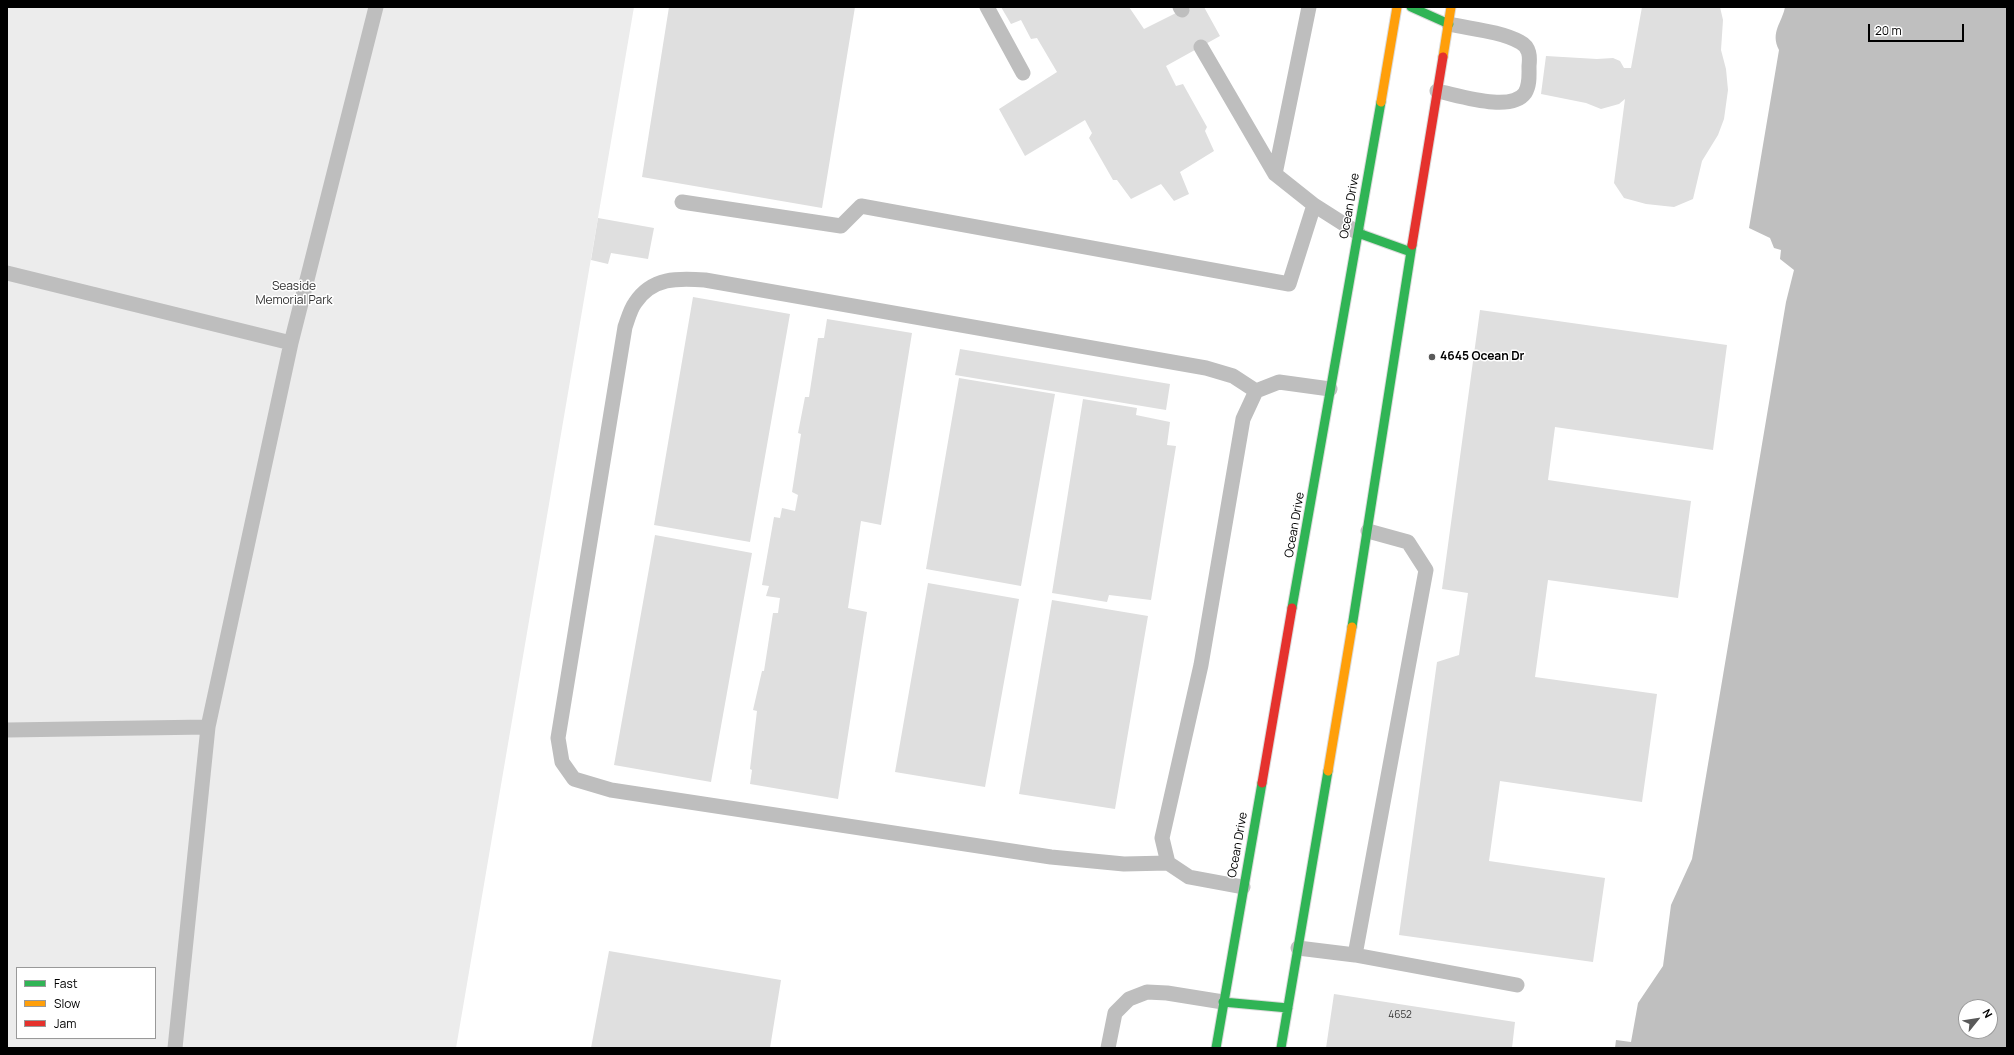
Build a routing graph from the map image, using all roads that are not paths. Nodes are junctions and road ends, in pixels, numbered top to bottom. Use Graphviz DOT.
graph roads {
  1 [pos="376,7"];
  2 [pos="988,7"];
  3 [pos="1309,7"];
  4 [pos="1397,7"];
  5 [pos="1411,7"];
  6 [pos="1451,7"];
  7 [pos="1449,24"];
  8 [pos="1201,47"];
  9 [pos="1023,73"];
  10 [pos="1437,91"];
  11 [pos="1275,174"];
  12 [pos="682,202"];
  13 [pos="1314,205"];
  14 [pos="1358,233"];
  15 [pos="1411,252"];
  16 [pos="7,273"];
  17 [pos="291,343"];
  18 [pos="1330,389"];
  19 [pos="1256,391"];
  20 [pos="1368,532"];
  21 [pos="208,727"];
  22 [pos="7,730"];
  23 [pos="1168,863"];
  24 [pos="1243,887"];
  25 [pos="1298,948"];
  26 [pos="1355,956"];
  27 [pos="1517,985"];
  28 [pos="1223,1002"];
  29 [pos="1288,1008"];
  30 [pos="175,1048"];
  31 [pos="1108,1048"];
  32 [pos="1216,1048"];
  33 [pos="1281,1048"];
  1 -- 17 [label="lane"];
  2 -- 9 [label="lane"];
  3 -- 11 [label="lane"];
  4 -- 14 [label="main road, Ocean Drive"];
  5 -- 7 [label="main road"];
  6 -- 7 [label="main road"];
  7 -- 10 [label="main road"];
  7 -- 10 [label="lane"];
  8 -- 11 [label="lane"];
  10 -- 15 [label="main road"];
  11 -- 13 [label="lane"];
  12 -- 13 [label="lane"];
  13 -- 14 [label="lane"];
  14 -- 15 [label="main road"];
  14 -- 18 [label="main road, Ocean Drive"];
  15 -- 20 [label="main road"];
  16 -- 17 [label="lane"];
  17 -- 21 [label="lane"];
  18 -- 19 [label="lane"];
  18 -- 24 [label="main road, Ocean Drive"];
  19 -- 23 [label="lane"];
  19 -- 23 [label="lane"];
  20 -- 25 [label="main road"];
  20 -- 26 [label="lane"];
  21 -- 22 [label="lane"];
  21 -- 30 [label="lane"];
  23 -- 24 [label="lane"];
  24 -- 28 [label="main road, Ocean Drive"];
  25 -- 26 [label="lane"];
  25 -- 29 [label="main road"];
  26 -- 27 [label="lane"];
  28 -- 29 [label="main road"];
  28 -- 31 [label="lane"];
  28 -- 32 [label="main road, Ocean Drive"];
  29 -- 33 [label="main road"];
}
